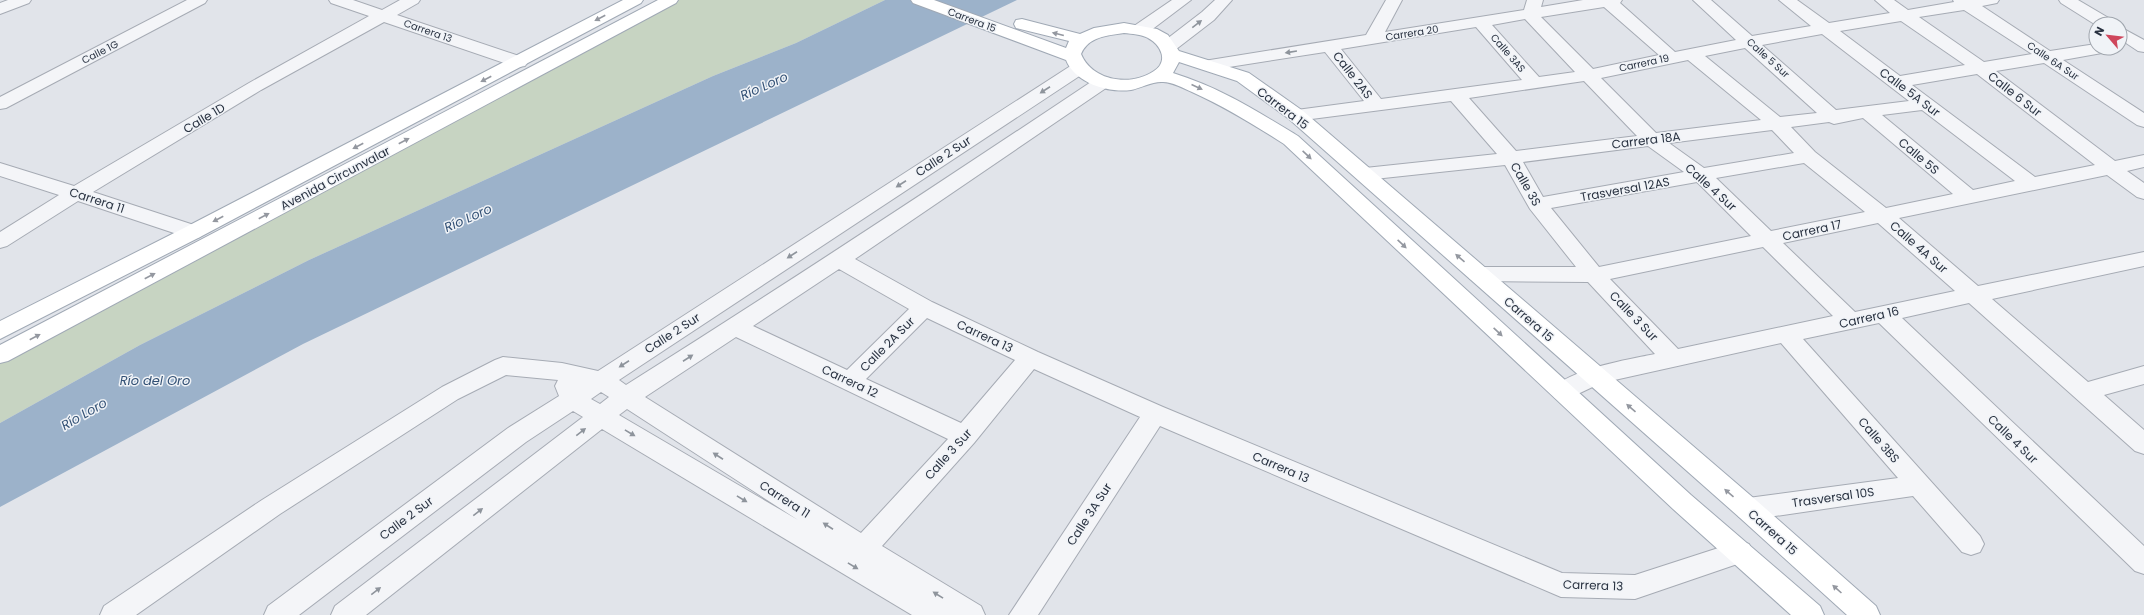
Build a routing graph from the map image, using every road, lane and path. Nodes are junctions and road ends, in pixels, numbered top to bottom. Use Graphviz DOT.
graph roads {
  1 [pos="23,0"];
  2 [pos="199,0"];
  3 [pos="337,0"];
  4 [pos="412,0"];
  5 [pos="635,0"];
  6 [pos="670,0"];
  7 [pos="919,0"];
  8 [pos="954,0"];
  9 [pos="1183,0"];
  10 [pos="1224,0"];
  11 [pos="1394,0"];
  12 [pos="1701,0"];
  13 [pos="1787,0"];
  14 [pos="1883,0"];
  15 [pos="1991,0"];
  16 [pos="2066,0"];
  17 [pos="1611,1"];
  18 [pos="1965,2"];
  19 [pos="1532,7"];
  20 [pos="0,9"];
  21 [pos="383,15"];
  22 [pos="1905,16"];
  23 [pos="2093,16"];
  24 [pos="1481,23"];
  25 [pos="1140,30"];
  26 [pos="1827,30"];
  27 [pos="1080,39"];
  28 [pos="1372,39"];
  29 [pos="1750,42"];
  30 [pos="1330,46"];
  31 [pos="1171,50"];
  32 [pos="2088,50"];
  33 [pos="1681,56"];
  34 [pos="2047,57"];
  35 [pos="519,62"];
  36 [pos="1074,62"];
  37 [pos="1210,65"];
  38 [pos="1982,69"];
  39 [pos="1160,75"];
  40 [pos="1589,75"];
  41 [pos="1103,82"];
  42 [pos="1897,82"];
  43 [pos="1535,83"];
  44 [pos="1456,95"];
  45 [pos="0,104"];
  46 [pos="1376,104"];
  47 [pos="1926,104"];
  48 [pos="1868,113"];
  49 [pos="1296,115"];
  50 [pos="1834,118"];
  51 [pos="2144,121"];
  52 [pos="1776,123"];
  53 [pos="1651,139"];
  54 [pos="1808,156"];
  55 [pos="1511,158"];
  56 [pos="2144,161"];
  57 [pos="0,169"];
  58 [pos="2112,169"];
  59 [pos="1365,174"];
  60 [pos="1702,176"];
  61 [pos="2034,186"];
  62 [pos="76,193"];
  63 [pos="2144,193"];
  64 [pos="1970,198"];
  65 [pos="1536,204"];
  66 [pos="1882,215"];
  67 [pos="193,232"];
  68 [pos="1766,239"];
  69 [pos="0,241"];
  70 [pos="2144,258"];
  71 [pos="839,260"];
  72 [pos="1478,274"];
  73 [pos="1594,275"];
  74 [pos="1974,295"];
  75 [pos="924,308"];
  76 [pos="1884,314"];
  77 [pos="1851,321"];
  78 [pos="735,327"];
  79 [pos="0,331"];
  80 [pos="1787,335"];
  81 [pos="0,355"];
  82 [pos="1030,358"];
  83 [pos="1673,358"];
  84 [pos="562,372"];
  85 [pos="2144,375"];
  86 [pos="1595,376"];
  87 [pos="600,380"];
  88 [pos="850,381"];
  89 [pos="1563,392"];
  90 [pos="2084,392"];
  91 [pos="626,397"];
  92 [pos="572,398"];
  93 [pos="1155,414"];
  94 [pos="602,416"];
  95 [pos="965,436"];
  96 [pos="2144,444"];
  97 [pos="1919,485"];
  98 [pos="1748,509"];
  99 [pos="1971,544"];
  100 [pos="863,548"];
  101 [pos="1740,552"];
  102 [pos="2144,563"];
  103 [pos="114,615"];
  104 [pos="278,615"];
  105 [pos="345,615"];
  106 [pos="936,615"];
  107 [pos="971,615"];
  108 [pos="1023,615"];
  109 [pos="1810,615"];
  110 [pos="1866,615"];
  1 -- 20 [label="street"];
  2 -- 45 [label="street, Calle 1G"];
  3 -- 21 [label="street, Carrera 13"];
  4 -- 21 [label="street, Calle 1D"];
  5 -- 35 [label="main road, Avenida Circunvalar, one-way"];
  81 -- 6 [label="main road, Avenida Circunvalar, one-way"];
  7 -- 36 [label="main road, Carrera 15"];
  27 -- 8 [label="main road, Carrera 15, one-way"];
  9 -- 25 [label="street"];
  31 -- 10 [label="street, one-way"];
  11 -- 28 [label="street"];
  12 -- 29 [label="street, Calle 5 Sur"];
  13 -- 26 [label="street, Calle 5A Sur"];
  14 -- 22 [label="street, Calle 6 Sur"];
  15 -- 18 [label="street, Carrera 19"];
  16 -- 23 [label="street"];
  17 -- 19 [label="street, Carrera 20"];
  17 -- 33 [label="street, Calle 4A Sur"];
  18 -- 22 [label="street, Carrera 19"];
  18 -- 34 [label="street, Calle 6A Sur"];
  19 -- 24 [label="street, Carrera 20"];
  19 -- 40 [label="street, Calle 4 Sur"];
  21 -- 35 [label="street, Carrera 13"];
  21 -- 62 [label="street, Calle 1D"];
  22 -- 26 [label="street, Carrera 19"];
  22 -- 38 [label="street, Calle 6 Sur"];
  24 -- 28 [label="street, Carrera 20"];
  24 -- 43 [label="street, Calle 3AS"];
  25 -- 27 [label="main road"];
  25 -- 31 [label="main road"];
  26 -- 29 [label="street, Carrera 19"];
  26 -- 42 [label="street, Calle 5A Sur"];
  27 -- 36 [label="main road"];
  28 -- 30 [label="street, Carrera 20"];
  29 -- 33 [label="street, Carrera 19"];
  29 -- 50 [label="street, Calle 5 Sur"];
  30 -- 37 [label="street, Carrera 20, one-way"];
  30 -- 46 [label="street, Calle 2AS"];
  31 -- 37 [label="main road, Carrera 15"];
  31 -- 39 [label="main road"];
  32 -- 34 [label="street"];
  33 -- 40 [label="street, Carrera 19"];
  33 -- 52 [label="street, Calle 4A Sur"];
  34 -- 38 [label="street"];
  34 -- 51 [label="street, Calle 6A Sur"];
  35 -- 67 [label="main road, Avenida Circunvalar, one-way"];
  36 -- 41 [label="main road"];
  36 -- 87 [label="street, Calle 2 Sur, one-way"];
  37 -- 49 [label="main road, Carrera 15"];
  38 -- 42 [label="street"];
  38 -- 58 [label="street, Calle 6 Sur"];
  39 -- 41 [label="main road"];
  39 -- 89 [label="main road, Carrera 15, one-way"];
  40 -- 43 [label="street, Carrera 19"];
  40 -- 53 [label="street, Calle 4 Sur"];
  41 -- 71 [label="street"];
  42 -- 47 [label="street, Calle 5A Sur"];
  43 -- 44 [label="street, Carrera 19"];
  44 -- 46 [label="street, Carrera 19"];
  44 -- 55 [label="street, Calle 3S"];
  46 -- 49 [label="street, Carrera 19"];
  47 -- 48 [label="street, Carrera 18A"];
  47 -- 61 [label="street, Calle 5A Sur"];
  48 -- 50 [label="street, Carrera 18A"];
  48 -- 64 [label="street, Calle 5S"];
  49 -- 59 [label="main road, Carrera 15"];
  50 -- 52 [label="street, Carrera 18A"];
  52 -- 53 [label="street, Carrera 18A"];
  52 -- 54 [label="street, Calle 4A Sur"];
  53 -- 55 [label="street, Carrera 18A"];
  53 -- 60 [label="street, Calle 4 Sur"];
  54 -- 60 [label="street, Trasversal 12AS"];
  54 -- 66 [label="street, Calle 4A Sur"];
  55 -- 59 [label="street, Carrera 18A"];
  55 -- 65 [label="street, Calle 3S"];
  56 -- 58 [label="street, Carrera 17"];
  57 -- 62 [label="street, Carrera 11"];
  58 -- 61 [label="street, Carrera 17"];
  58 -- 63 [label="street, Calle 6 Sur"];
  72 -- 59 [label="main road, Carrera 15, one-way"];
  60 -- 65 [label="street, Trasversal 12AS"];
  60 -- 68 [label="street, Calle 4 Sur"];
  61 -- 64 [label="street, Carrera 17"];
  62 -- 67 [label="street, Carrera 11"];
  62 -- 69 [label="street, Calle 1D"];
  64 -- 66 [label="street, Carrera 17"];
  65 -- 73 [label="street, Calle 3S"];
  66 -- 68 [label="street, Carrera 17"];
  66 -- 74 [label="street, Calle 4A Sur"];
  67 -- 79 [label="main road, Avenida Circunvalar"];
  68 -- 73 [label="street, Carrera 17"];
  68 -- 77 [label="street, Calle 4 Sur"];
  70 -- 74 [label="street, Carrera 16"];
  71 -- 75 [label="street, Carrera 13"];
  71 -- 78 [label="street"];
  72 -- 73 [label="street, Carrera 17"];
  72 -- 86 [label="main road, Carrera 15"];
  73 -- 83 [label="street, Calle 3 Sur"];
  74 -- 76 [label="street, Carrera 16"];
  74 -- 90 [label="street, Calle 4A Sur"];
  75 -- 82 [label="street, Carrera 13"];
  75 -- 88 [label="street, Calle 2A Sur"];
  76 -- 77 [label="street, Carrera 16"];
  76 -- 102 [label="street, Calle 4 Sur"];
  77 -- 80 [label="street, Carrera 16"];
  78 -- 88 [label="street, Carrera 12"];
  91 -- 78 [label="street, one-way"];
  80 -- 83 [label="street, Carrera 16"];
  80 -- 97 [label="street, Calle 3BS"];
  82 -- 93 [label="street, Carrera 13"];
  82 -- 95 [label="street, Calle 3 Sur"];
  83 -- 86 [label="street, Carrera 16"];
  84 -- 87 [label="street"];
  84 -- 92 [label="street"];
  84 -- 103 [label="street"];
  85 -- 90 [label="street"];
  86 -- 89 [label="street, Carrera 16"];
  98 -- 86 [label="main road, Carrera 15, one-way"];
  87 -- 91 [label="street, Carrera 11"];
  87 -- 92 [label="street, Calle 2 Sur"];
  88 -- 95 [label="street, Carrera 12"];
  89 -- 101 [label="main road, Carrera 15"];
  90 -- 96 [label="street, Calle 4A Sur"];
  91 -- 94 [label="street"];
  100 -- 91 [label="street, Carrera 11, one-way"];
  92 -- 94 [label="street, Carrera 11"];
  92 -- 104 [label="street, Calle 2 Sur"];
  93 -- 101 [label="street, Carrera 13"];
  93 -- 108 [label="street, Calle 3A Sur"];
  105 -- 94 [label="street, one-way"];
  94 -- 106 [label="street, Carrera 11, one-way"];
  95 -- 100 [label="street, Calle 3 Sur"];
  97 -- 98 [label="street, Trasversal 10S"];
  97 -- 99 [label="street, Calle 3BS"];
  110 -- 98 [label="main road, Carrera 15, one-way"];
  107 -- 100 [label="street, Carrera 11, one-way"];
  101 -- 109 [label="main road, Carrera 15"];
}
